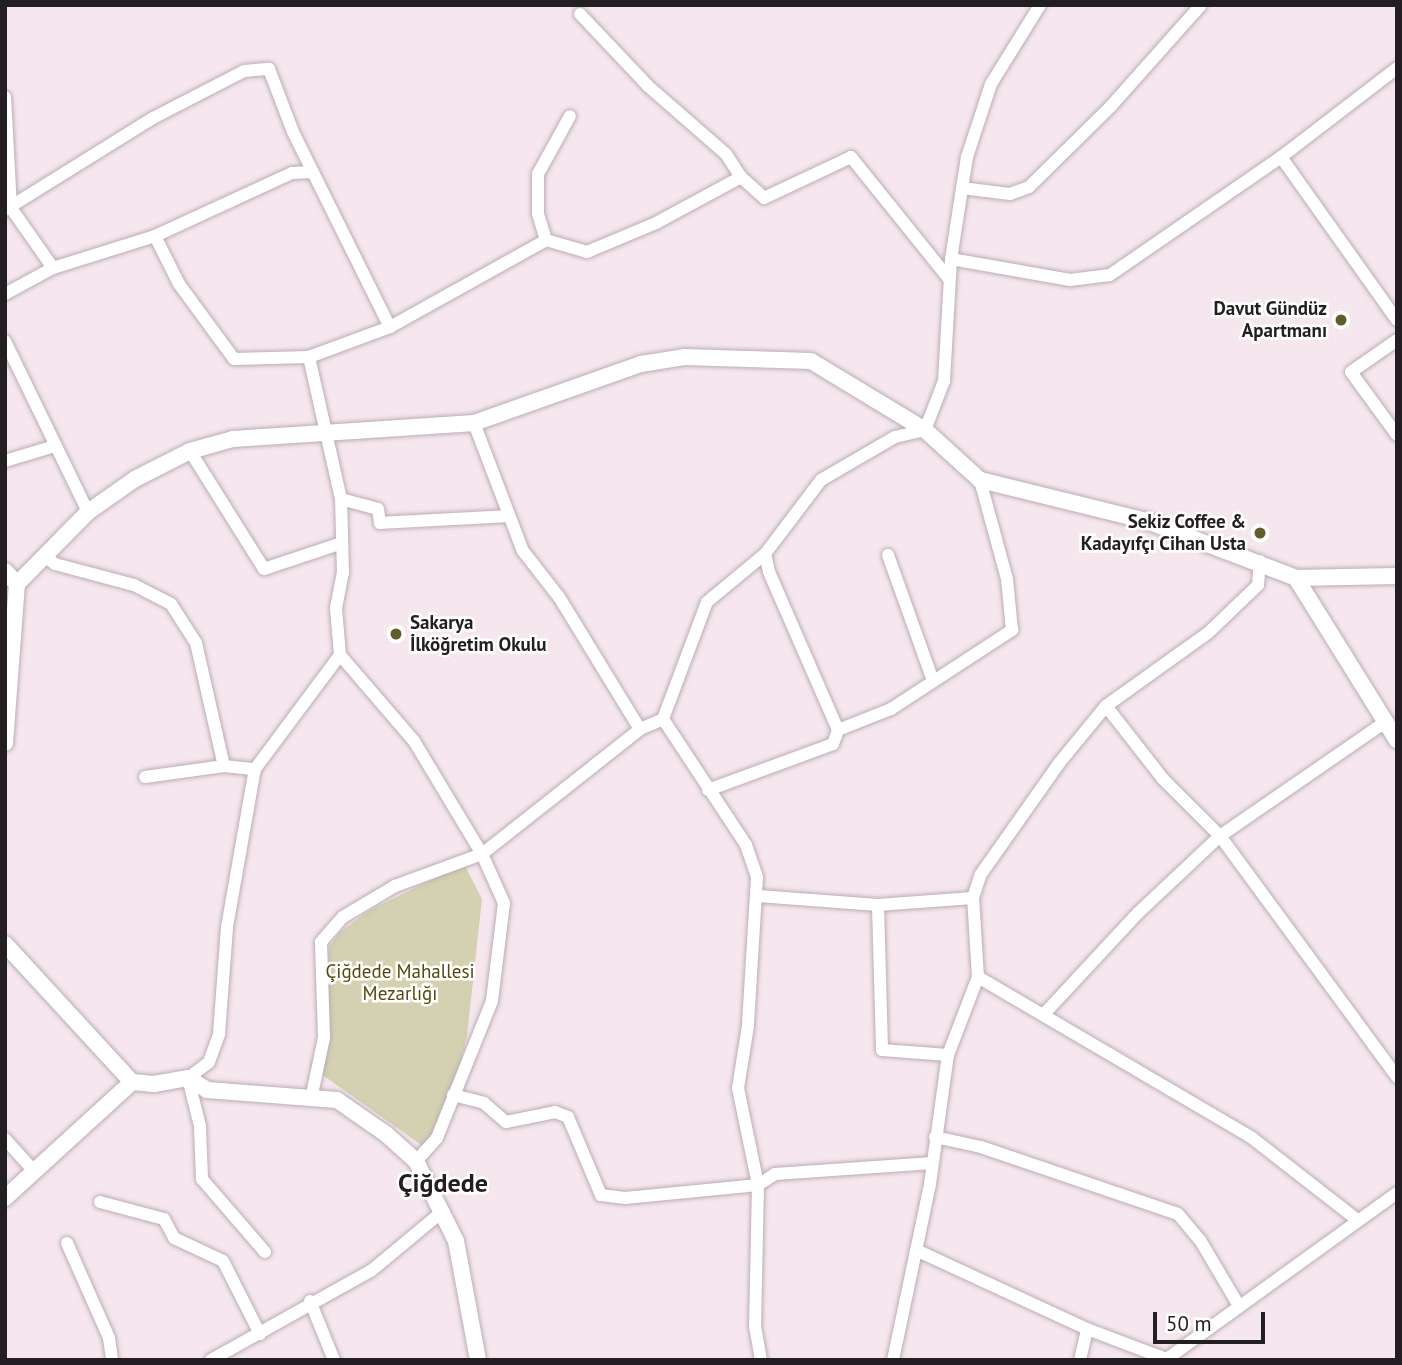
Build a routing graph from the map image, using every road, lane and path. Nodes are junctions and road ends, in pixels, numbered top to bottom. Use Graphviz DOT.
graph roads {
  1 [pos="1040,5"];
  2 [pos="1201,5"];
  3 [pos="580,14"];
  4 [pos="1397,68"];
  5 [pos="5,97"];
  6 [pos="570,116"];
  7 [pos="1282,157"];
  8 [pos="312,172"];
  9 [pos="741,177"];
  10 [pos="962,188"];
  11 [pos="8,209"];
  12 [pos="155,236"];
  13 [pos="546,240"];
  14 [pos="951,259"];
  15 [pos="53,268"];
  16 [pos="949,279"];
  17 [pos="5,294"];
  18 [pos="1397,320"];
  19 [pos="390,327"];
  20 [pos="1397,340"];
  21 [pos="5,341"];
  22 [pos="309,357"];
  23 [pos="474,423"];
  24 [pos="925,430"];
  25 [pos="324,432"];
  26 [pos="1397,435"];
  27 [pos="55,446"];
  28 [pos="190,451"];
  29 [pos="5,461"];
  30 [pos="979,480"];
  31 [pos="341,499"];
  32 [pos="88,512"];
  33 [pos="509,516"];
  34 [pos="340,544"];
  35 [pos="765,554"];
  36 [pos="888,555"];
  37 [pos="45,556"];
  38 [pos="1260,561"];
  39 [pos="5,571"];
  40 [pos="1397,576"];
  41 [pos="1296,578"];
  42 [pos="17,584"];
  43 [pos="340,654"];
  44 [pos="933,681"];
  45 [pos="1107,706"];
  46 [pos="663,719"];
  47 [pos="1384,723"];
  48 [pos="640,729"];
  49 [pos="838,730"];
  50 [pos="1397,740"];
  51 [pos="5,743"];
  52 [pos="224,766"];
  53 [pos="255,769"];
  54 [pos="145,777"];
  55 [pos="708,790"];
  56 [pos="1220,836"];
  57 [pos="482,854"];
  58 [pos="758,896"];
  59 [pos="973,898"];
  60 [pos="878,905"];
  61 [pos="5,944"];
  62 [pos="978,977"];
  63 [pos="1045,1013"];
  64 [pos="948,1055"];
  65 [pos="1397,1077"];
  66 [pos="188,1078"];
  67 [pos="132,1082"];
  68 [pos="453,1095"];
  69 [pos="312,1099"];
  70 [pos="935,1137"];
  71 [pos="5,1139"];
  72 [pos="416,1161"];
  73 [pos="933,1163"];
  74 [pos="33,1170"];
  75 [pos="758,1185"];
  76 [pos="1397,1194"];
  77 [pos="5,1198"];
  78 [pos="100,1202"];
  79 [pos="443,1211"];
  80 [pos="1356,1219"];
  81 [pos="67,1243"];
  82 [pos="916,1250"];
  83 [pos="265,1252"];
  84 [pos="310,1301"];
  85 [pos="1239,1306"];
  86 [pos="1087,1329"];
  87 [pos="260,1334"];
  88 [pos="1169,1359"];
  89 [pos="112,1360"];
  90 [pos="211,1360"];
  91 [pos="334,1360"];
  92 [pos="478,1360"];
  93 [pos="761,1360"];
  94 [pos="893,1360"];
  95 [pos="1080,1360"];
  1 -- 10 [label="street"];
  2 -- 10 [label="street"];
  3 -- 9 [label="street"];
  4 -- 7 [label="street"];
  5 -- 11 [label="street"];
  6 -- 13 [label="street"];
  7 -- 14 [label="street"];
  7 -- 18 [label="street"];
  8 -- 11 [label="street"];
  8 -- 12 [label="street"];
  8 -- 19 [label="street"];
  9 -- 13 [label="street"];
  9 -- 16 [label="street"];
  10 -- 14 [label="street"];
  11 -- 15 [label="street"];
  12 -- 15 [label="street"];
  12 -- 22 [label="street"];
  13 -- 19 [label="street"];
  14 -- 16 [label="street"];
  15 -- 17 [label="street"];
  16 -- 24 [label="street"];
  19 -- 22 [label="street"];
  20 -- 26 [label="street"];
  21 -- 27 [label="street"];
  22 -- 25 [label="street"];
  23 -- 24 [label="street"];
  23 -- 25 [label="street"];
  23 -- 33 [label="street"];
  24 -- 30 [label="street"];
  24 -- 35 [label="street"];
  25 -- 28 [label="street"];
  25 -- 31 [label="street"];
  27 -- 29 [label="street"];
  27 -- 32 [label="street"];
  28 -- 32 [label="street"];
  28 -- 34 [label="street"];
  30 -- 38 [label="street"];
  30 -- 44 [label="street"];
  31 -- 33 [label="street"];
  31 -- 34 [label="street"];
  32 -- 37 [label="street"];
  33 -- 48 [label="street"];
  34 -- 43 [label="street"];
  35 -- 46 [label="street"];
  35 -- 49 [label="street"];
  36 -- 44 [label="street"];
  37 -- 42 [label="street"];
  37 -- 52 [label="street"];
  38 -- 41 [label="street"];
  38 -- 45 [label="street"];
  39 -- 42 [label="street"];
  40 -- 41 [label="street"];
  41 -- 47 [label="street"];
  42 -- 51 [label="street"];
  43 -- 53 [label="street"];
  43 -- 57 [label="street"];
  44 -- 49 [label="street"];
  45 -- 56 [label="street"];
  45 -- 59 [label="street"];
  46 -- 48 [label="street"];
  46 -- 55 [label="street"];
  47 -- 50 [label="street"];
  47 -- 56 [label="street"];
  48 -- 57 [label="street"];
  49 -- 55 [label="street"];
  52 -- 53 [label="street"];
  52 -- 54 [label="street"];
  53 -- 66 [label="street"];
  55 -- 58 [label="street"];
  56 -- 63 [label="street"];
  56 -- 65 [label="street"];
  57 -- 68 [label="street"];
  57 -- 69 [label="street"];
  58 -- 60 [label="street"];
  58 -- 75 [label="street"];
  59 -- 60 [label="street"];
  59 -- 62 [label="street"];
  60 -- 64 [label="street"];
  61 -- 67 [label="street"];
  62 -- 63 [label="street"];
  62 -- 64 [label="street"];
  63 -- 80 [label="street"];
  64 -- 70 [label="street"];
  66 -- 67 [label="street"];
  66 -- 69 [label="street"];
  66 -- 83 [label="street"];
  67 -- 74 [label="street"];
  68 -- 72 [label="street"];
  68 -- 75 [label="street"];
  69 -- 72 [label="street"];
  70 -- 73 [label="street"];
  70 -- 85 [label="street"];
  71 -- 74 [label="street"];
  72 -- 79 [label="street"];
  73 -- 75 [label="street"];
  73 -- 82 [label="street"];
  74 -- 77 [label="street"];
  75 -- 93 [label="street"];
  76 -- 80 [label="street"];
  78 -- 87 [label="street"];
  79 -- 84 [label="street"];
  79 -- 92 [label="street"];
  80 -- 85 [label="street"];
  81 -- 89 [label="street"];
  82 -- 86 [label="street"];
  82 -- 94 [label="street"];
  84 -- 87 [label="street"];
  84 -- 91 [label="street"];
  85 -- 88 [label="street"];
  86 -- 88 [label="street"];
  86 -- 95 [label="street"];
  87 -- 90 [label="street"];
}
